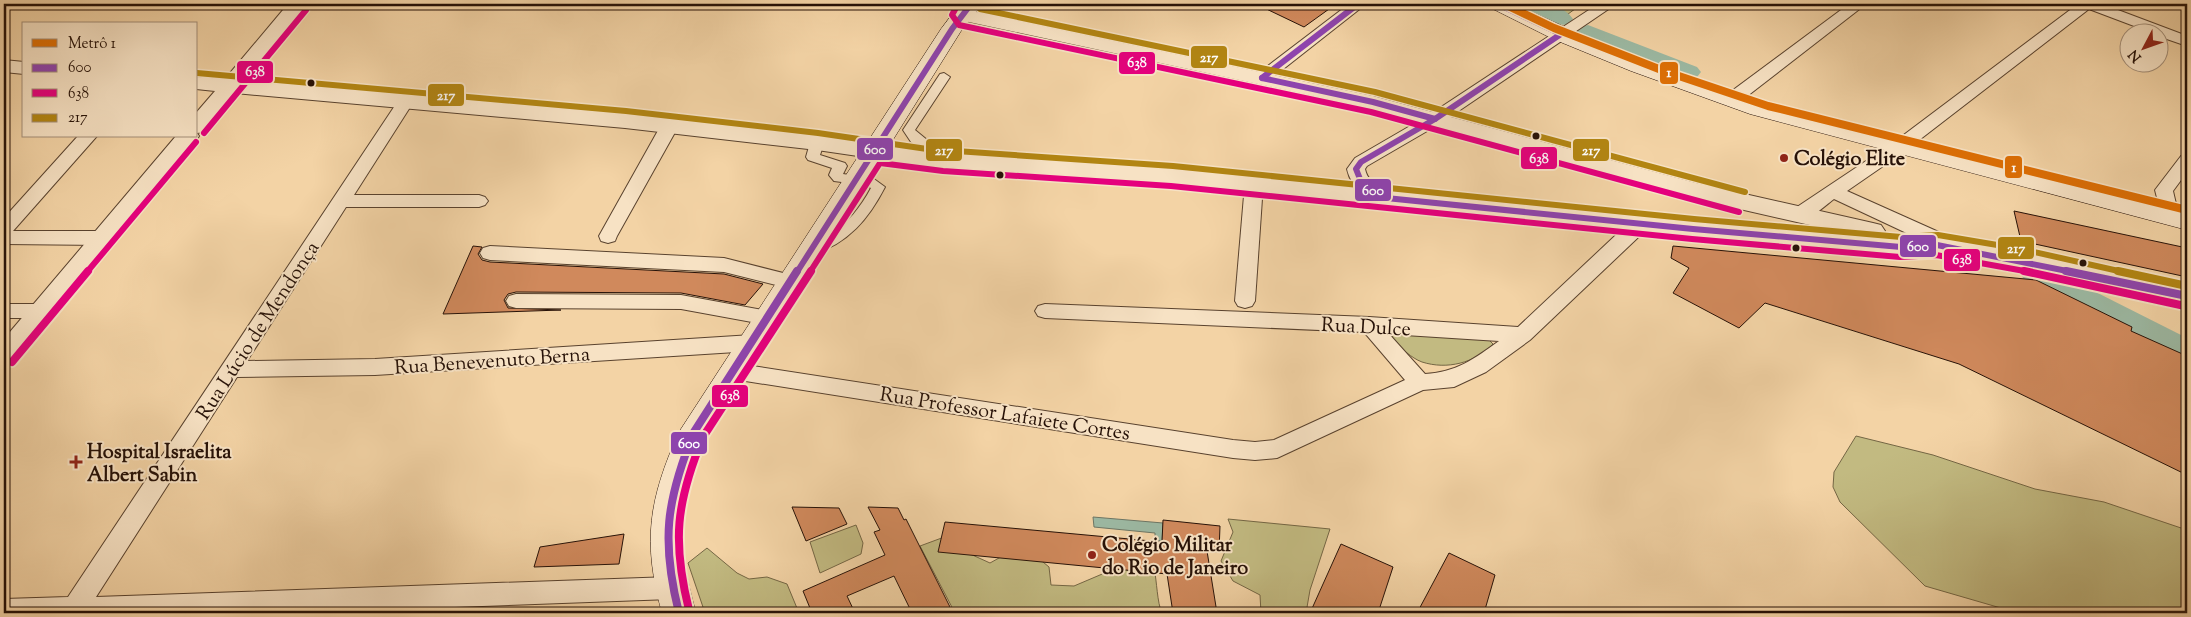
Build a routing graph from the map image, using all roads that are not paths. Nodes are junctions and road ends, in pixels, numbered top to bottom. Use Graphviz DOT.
graph roads {
  1 [pos="298,4"];
  2 [pos="1358,4"];
  3 [pos="1498,4"];
  4 [pos="1608,4"];
  5 [pos="1858,4"];
  6 [pos="2088,4"];
  7 [pos="967,10"];
  8 [pos="1569,29"];
  9 [pos="2187,41"];
  10 [pos="4,66"];
  11 [pos="22,68"];
  12 [pos="944,76"];
  13 [pos="1262,78"];
  14 [pos="198,83"];
  15 [pos="231,85"];
  16 [pos="1731,100"];
  17 [pos="406,101"];
  18 [pos="1435,119"];
  19 [pos="198,125"];
  20 [pos="670,127"];
  21 [pos="86,138"];
  22 [pos="186,138"];
  23 [pos="818,143"];
  24 [pos="1900,147"];
  25 [pos="875,152"];
  26 [pos="2187,160"];
  27 [pos="944,161"];
  28 [pos="857,180"];
  29 [pos="1254,184"];
  30 [pos="1696,191"];
  31 [pos="1834,192"];
  32 [pos="1386,198"];
  33 [pos="342,201"];
  34 [pos="479,201"];
  35 [pos="1798,215"];
  36 [pos="2179,219"];
  37 [pos="1641,223"];
  38 [pos="4,230"];
  39 [pos="1707,230"];
  40 [pos="608,236"];
  41 [pos="4,238"];
  42 [pos="103,238"];
  43 [pos="1945,246"];
  44 [pos="490,253"];
  45 [pos="792,282"];
  46 [pos="2187,296"];
  47 [pos="516,301"];
  48 [pos="1245,301"];
  49 [pos="4,311"];
  50 [pos="42,311"];
  51 [pos="1045,311"];
  52 [pos="768,318"];
  53 [pos="1369,325"];
  54 [pos="1523,335"];
  55 [pos="752,343"];
  56 [pos="4,356"];
  57 [pos="232,369"];
  58 [pos="733,370"];
  59 [pos="1420,382"];
  60 [pos="675,601"];
  61 [pos="74,609"];
  62 [pos="214,609"];
  63 [pos="4,610"];
  1 -- 15 [label="street"];
  2 -- 13 [label="street"];
  3 -- 8 [label="main road"];
  4 -- 8 [label="street"];
  5 -- 16 [label="street"];
  6 -- 9 [label="street"];
  6 -- 24 [label="street"];
  7 -- 13 [label="street"];
  7 -- 25 [label="main road"];
  8 -- 16 [label="main road"];
  8 -- 18 [label="street"];
  10 -- 11 [label="street"];
  12 -- 27 [label="street"];
  13 -- 18 [label="street"];
  14 -- 15 [label="street"];
  15 -- 17 [label="street"];
  15 -- 19 [label="street"];
  16 -- 24 [label="main road"];
  17 -- 20 [label="street"];
  17 -- 33 [label="street, Rua Lúcio de Mendonça"];
  18 -- 30 [label="street"];
  18 -- 32 [label="street"];
  20 -- 23 [label="street"];
  20 -- 40 [label="street"];
  21 -- 38 [label="street"];
  22 -- 42 [label="street"];
  23 -- 25 [label="street"];
  23 -- 28 [label="street"];
  24 -- 31 [label="street"];
  24 -- 36 [label="main road"];
  25 -- 27 [label="street"];
  25 -- 28 [label="main road"];
  26 -- 36 [label="street"];
  27 -- 29 [label="street"];
  28 -- 45 [label="main road"];
  29 -- 32 [label="street"];
  29 -- 48 [label="street"];
  30 -- 35 [label="street"];
  30 -- 39 [label="street"];
  31 -- 35 [label="street"];
  31 -- 43 [label="street"];
  32 -- 37 [label="street"];
  33 -- 34 [label="street"];
  33 -- 57 [label="street, Rua Lúcio de Mendonça"];
  35 -- 43 [label="street"];
  37 -- 39 [label="street"];
  37 -- 54 [label="street"];
  39 -- 43 [label="street"];
  41 -- 42 [label="street"];
  42 -- 50 [label="street"];
  43 -- 46 [label="street"];
  44 -- 45 [label="street"];
  45 -- 52 [label="main road"];
  47 -- 52 [label="street"];
  49 -- 50 [label="street"];
  50 -- 56 [label="street"];
  51 -- 53 [label="street, Rua Dulce"];
  52 -- 55 [label="main road"];
  53 -- 54 [label="street, Rua Dulce"];
  53 -- 59 [label="street"];
  54 -- 59 [label="street"];
  55 -- 57 [label="street, Rua Benevenuto Berna"];
  55 -- 58 [label="main road"];
  57 -- 61 [label="street, Rua Lúcio de Mendonça"];
  58 -- 59 [label="street, Rua Professor Lafaiete Cortes"];
  58 -- 60 [label="main road"];
  60 -- 62 [label="street"];
  61 -- 62 [label="street"];
  61 -- 63 [label="street"];
}
